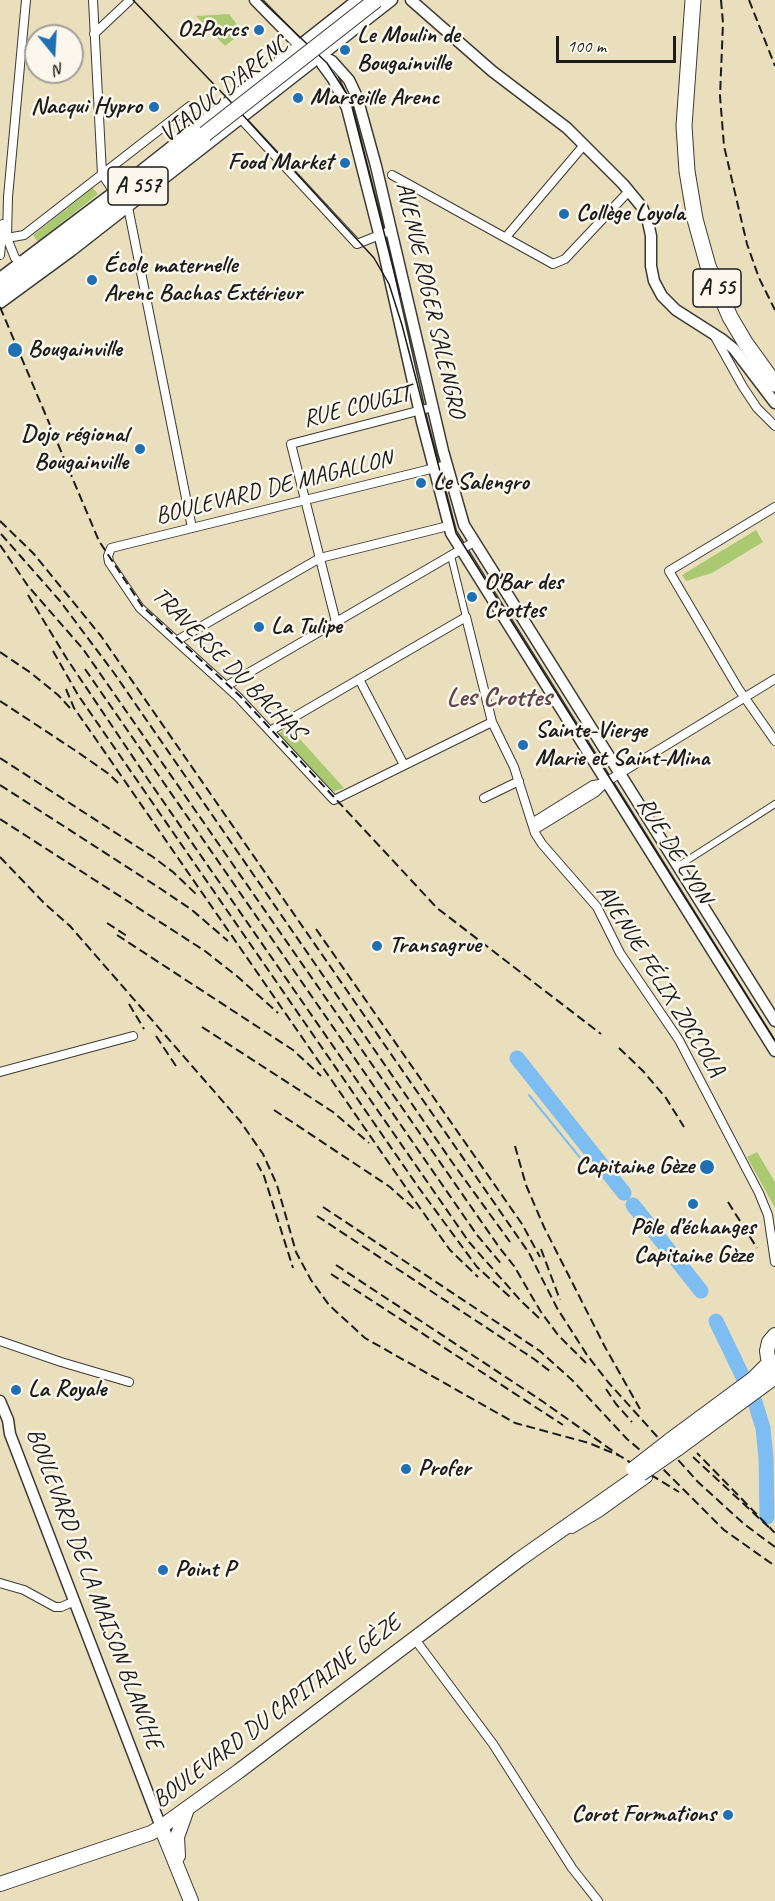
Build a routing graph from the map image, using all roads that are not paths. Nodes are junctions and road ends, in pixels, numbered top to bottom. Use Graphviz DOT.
graph roads {
  1 [pos="26,0"];
  2 [pos="93,0"];
  3 [pos="130,0"];
  4 [pos="255,0"];
  5 [pos="357,0"];
  6 [pos="376,0"];
  7 [pos="392,0"];
  8 [pos="411,0"];
  9 [pos="693,0"];
  10 [pos="700,0"];
  11 [pos="94,34"];
  12 [pos="299,45"];
  13 [pos="319,56"];
  14 [pos="210,115"];
  15 [pos="241,119"];
  16 [pos="224,132"];
  17 [pos="584,145"];
  18 [pos="102,174"];
  19 [pos="392,175"];
  20 [pos="628,191"];
  21 [pos="114,192"];
  22 [pos="8,197"];
  23 [pos="128,207"];
  24 [pos="392,230"];
  25 [pos="379,235"];
  26 [pos="8,237"];
  27 [pos="506,237"];
  28 [pos="71,244"];
  29 [pos="0,255"];
  30 [pos="22,263"];
  31 [pos="0,278"];
  32 [pos="0,293"];
  33 [pos="0,303"];
  34 [pos="712,333"];
  35 [pos="775,372"];
  36 [pos="775,384"];
  37 [pos="775,403"];
  38 [pos="433,407"];
  39 [pos="420,411"];
  40 [pos="775,426"];
  41 [pos="447,465"];
  42 [pos="434,469"];
  43 [pos="304,500"];
  44 [pos="775,507"];
  45 [pos="448,526"];
  46 [pos="192,528"];
  47 [pos="474,542"];
  48 [pos="111,548"];
  49 [pos="455,553"];
  50 [pos="320,558"];
  51 [pos="487,564"];
  52 [pos="466,617"];
  53 [pos="336,622"];
  54 [pos="176,641"];
  55 [pos="359,679"];
  56 [pos="775,679"];
  57 [pos="226,686"];
  58 [pos="744,697"];
  59 [pos="492,722"];
  60 [pos="270,731"];
  61 [pos="775,741"];
  62 [pos="404,765"];
  63 [pos="619,774"];
  64 [pos="519,781"];
  65 [pos="606,782"];
  66 [pos="484,798"];
  67 [pos="775,804"];
  68 [pos="533,826"];
  69 [pos="682,863"];
  70 [pos="775,1021"];
  71 [pos="133,1036"];
  72 [pos="775,1052"];
  73 [pos="0,1072"];
  74 [pos="775,1262"];
  75 [pos="775,1335"];
  76 [pos="0,1341"];
  77 [pos="773,1364"];
  78 [pos="775,1377"];
  79 [pos="129,1382"];
  80 [pos="757,1387"];
  81 [pos="0,1401"];
  82 [pos="5,1431"];
  83 [pos="0,1582"];
  84 [pos="75,1601"];
  85 [pos="414,1638"];
  86 [pos="187,1809"];
  87 [pos="161,1827"];
  88 [pos="182,1878"];
  89 [pos="0,1883"];
  90 [pos="191,1901"];
  91 [pos="598,1901"];
  1 -- 22 [label="street"];
  2 -- 11 [label="street"];
  3 -- 11 [label="street"];
  4 -- 12 [label="street, AVENUE ROGER SALENGRO"];
  5 -- 12 [label="street"];
  6 -- 28 [label="highway, VIADUC D'ARENC / A 557, bridge"];
  7 -- 13 [label="street"];
  8 -- 17 [label="street"];
  9 -- 36 [label="highway, A 55"];
  10 -- 35 [label="highway, A 55"];
  11 -- 18 [label="street"];
  12 -- 13 [label="street, AVENUE ROGER SALENGRO"];
  12 -- 14 [label="street"];
  13 -- 15 [label="street"];
  13 -- 24 [label="street, AVENUE ROGER SALENGRO"];
  13 -- 25 [label="street, AVENUE ROGER SALENGRO"];
  14 -- 16 [label="street"];
  14 -- 18 [label="street"];
  14 -- 21 [label="street"];
  15 -- 16 [label="street"];
  15 -- 25 [label="street"];
  16 -- 23 [label="street"];
  17 -- 20 [label="street"];
  17 -- 27 [label="street"];
  18 -- 21 [label="street"];
  18 -- 26 [label="street"];
  19 -- 27 [label="street"];
  20 -- 27 [label="street"];
  20 -- 34 [label="street"];
  21 -- 30 [label="street"];
  22 -- 26 [label="street"];
  22 -- 29 [label="street"];
  23 -- 28 [label="street"];
  23 -- 46 [label="street"];
  24 -- 25 [label="street"];
  24 -- 38 [label="street, AVENUE ROGER SALENGRO"];
  25 -- 39 [label="street, AVENUE ROGER SALENGRO"];
  26 -- 30 [label="street"];
  28 -- 32 [label="highway, VIADUC D'ARENC"];
  28 -- 33 [label="street"];
  30 -- 31 [label="street"];
  34 -- 37 [label="street"];
  34 -- 40 [label="street"];
  38 -- 39 [label="street, RUE COUGIT"];
  38 -- 41 [label="street, AVENUE ROGER SALENGRO"];
  39 -- 42 [label="street, AVENUE ROGER SALENGRO"];
  39 -- 43 [label="street, RUE COUGIT"];
  41 -- 42 [label="street, BOULEVARD DE MAGALLON"];
  41 -- 47 [label="street, AVENUE ROGER SALENGRO"];
  42 -- 43 [label="street, BOULEVARD DE MAGALLON"];
  42 -- 45 [label="street, AVENUE ROGER SALENGRO"];
  43 -- 46 [label="street, BOULEVARD DE MAGALLON"];
  43 -- 50 [label="street"];
  44 -- 58 [label="street"];
  45 -- 49 [label="street, AVENUE ROGER SALENGRO"];
  45 -- 50 [label="street"];
  46 -- 48 [label="street, BOULEVARD DE MAGALLON"];
  47 -- 49 [label="street"];
  47 -- 51 [label="street, AVENUE ROGER SALENGRO"];
  48 -- 54 [label="street, TRAVERSE DU BACHAS"];
  49 -- 52 [label="street, AVENUE FÉLIX ZOCCOLA"];
  49 -- 53 [label="street"];
  49 -- 65 [label="street, RUE DE LYON"];
  50 -- 53 [label="street"];
  50 -- 54 [label="street"];
  51 -- 63 [label="street, RUE DE LYON"];
  52 -- 55 [label="street"];
  52 -- 59 [label="street, AVENUE FÉLIX ZOCCOLA"];
  53 -- 57 [label="street"];
  54 -- 57 [label="street, TRAVERSE DU BACHAS"];
  55 -- 60 [label="street"];
  55 -- 62 [label="street"];
  56 -- 58 [label="street"];
  57 -- 60 [label="street, TRAVERSE DU BACHAS"];
  58 -- 61 [label="street"];
  58 -- 63 [label="street"];
  59 -- 62 [label="street"];
  59 -- 64 [label="street, AVENUE FÉLIX ZOCCOLA"];
  60 -- 62 [label="street, TRAVERSE DU BACHAS"];
  63 -- 65 [label="street"];
  63 -- 70 [label="street, RUE DE LYON"];
  64 -- 66 [label="street"];
  64 -- 68 [label="street, AVENUE FÉLIX ZOCCOLA"];
  65 -- 68 [label="street"];
  65 -- 72 [label="street, RUE DE LYON"];
  67 -- 69 [label="street"];
  68 -- 74 [label="street, AVENUE FÉLIX ZOCCOLA"];
  71 -- 73 [label="street"];
  75 -- 77 [label="main road, BOULEVARD DU CAPITAINE GÈZE"];
  76 -- 79 [label="street"];
  77 -- 80 [label="main road, BOULEVARD DU CAPITAINE GÈZE"];
  78 -- 80 [label="main road, BOULEVARD DU CAPITAINE GÈZE"];
  80 -- 85 [label="main road, BOULEVARD DU CAPITAINE GÈZE, bridge"];
  81 -- 82 [label="street, BOULEVARD DE LA MAISON BLANCHE"];
  82 -- 84 [label="street, BOULEVARD DE LA MAISON BLANCHE"];
  83 -- 84 [label="street"];
  84 -- 87 [label="street, BOULEVARD DE LA MAISON BLANCHE"];
  85 -- 86 [label="main road, BOULEVARD DU CAPITAINE GÈZE"];
  85 -- 91 [label="street"];
  86 -- 87 [label="main road, BOULEVARD DU CAPITAINE GÈZE"];
  86 -- 88 [label="main road"];
  87 -- 88 [label="main road"];
  87 -- 89 [label="main road, BOULEVARD DU CAPITAINE GÈZE"];
  88 -- 90 [label="main road"];
}
